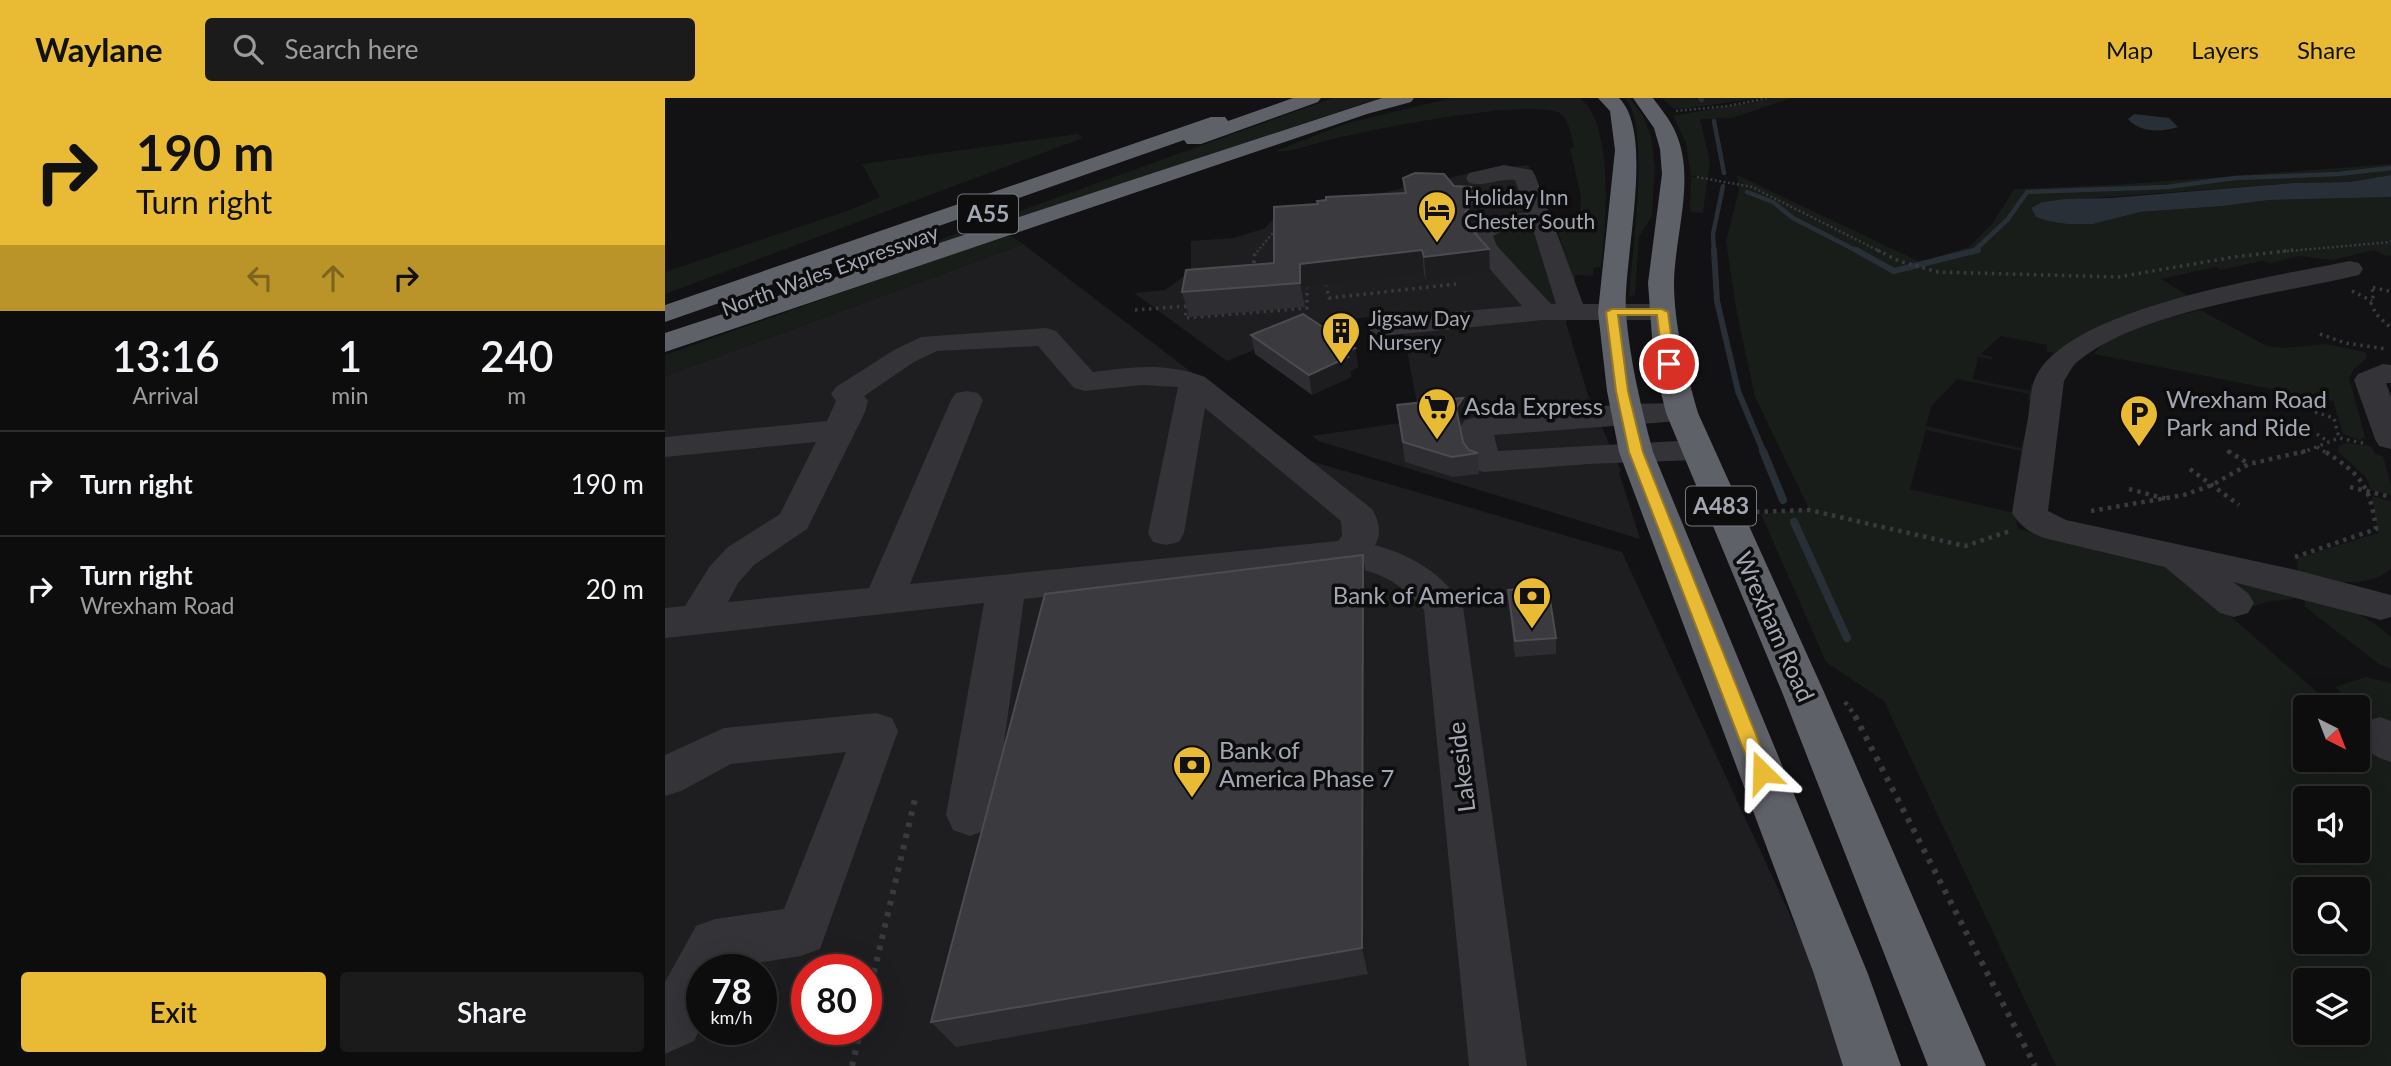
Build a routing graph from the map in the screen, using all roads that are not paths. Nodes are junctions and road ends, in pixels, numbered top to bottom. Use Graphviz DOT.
graph roads {
  1 [pos="1283,98"];
  2 [pos="1311,98"];
  3 [pos="1588,98"];
  4 [pos="1608,98"];
  5 [pos="1643,98"];
  6 [pos="1414,99"];
  7 [pos="1210,103"];
  8 [pos="1626,150"];
  9 [pos="1477,178"];
  10 [pos="1541,217"];
  11 [pos="2351,280"];
  12 [pos="665,300"];
  13 [pos="1542,312"];
  14 [pos="1572,312"];
  15 [pos="1612,312"];
  16 [pos="1662,312"];
  17 [pos="665,314"];
  18 [pos="1382,327"];
  19 [pos="665,330"];
  20 [pos="665,343"];
  21 [pos="2391,374"];
  22 [pos="1194,383"];
  23 [pos="967,400"];
  24 [pos="1627,414"];
  25 [pos="838,430"];
  26 [pos="1689,431"];
  27 [pos="2378,441"];
  28 [pos="665,447"];
  29 [pos="1636,452"];
  30 [pos="1166,533"];
  31 [pos="1336,553"];
  32 [pos="2173,556"];
  33 [pos="1006,588"];
  34 [pos="884,599"];
  35 [pos="2234,603"];
  36 [pos="2388,607"];
  37 [pos="681,621"];
  38 [pos="665,777"];
  39 [pos="970,815"];
  40 [pos="665,1026"];
  41 [pos="1498,1066"];
  42 [pos="1872,1066"];
  43 [pos="1957,1066"];
  1 -- 17 [label="highway, North Wales Expressway / A55"];
  2 -- 19 [label="highway, North Wales Expressway / A55"];
  3 -- 8 [label="highway"];
  4 -- 8 [label="highway, A483"];
  5 -- 16 [label="highway, Wrexham Road / A483"];
  6 -- 20 [label="highway"];
  7 -- 12 [label="highway"];
  8 -- 15 [label="highway, A483"];
  9 -- 10 [label="street"];
  10 -- 13 [label="street"];
  10 -- 14 [label="street"];
  11 -- 32 [label="street"];
  13 -- 14 [label="street"];
  13 -- 18 [label="street"];
  14 -- 15 [label="street"];
  15 -- 16 [label="street"];
  15 -- 24 [label="highway, A483"];
  16 -- 26 [label="highway, Wrexham Road / A483"];
  21 -- 27 [label="street"];
  22 -- 25 [label="street"];
  22 -- 30 [label="street"];
  22 -- 31 [label="street"];
  23 -- 34 [label="street"];
  24 -- 26 [label="street"];
  24 -- 29 [label="highway, A483"];
  24 -- 29 [label="street"];
  25 -- 28 [label="street"];
  25 -- 37 [label="street"];
  26 -- 29 [label="street"];
  26 -- 43 [label="highway, Wrexham Road / A483"];
  29 -- 42 [label="highway, A483"];
  31 -- 33 [label="street"];
  31 -- 41 [label="street, Lakeside"];
  32 -- 35 [label="street"];
  32 -- 36 [label="street"];
  33 -- 34 [label="street"];
  33 -- 39 [label="street"];
  34 -- 37 [label="street"];
  38 -- 40 [label="street"];
}
